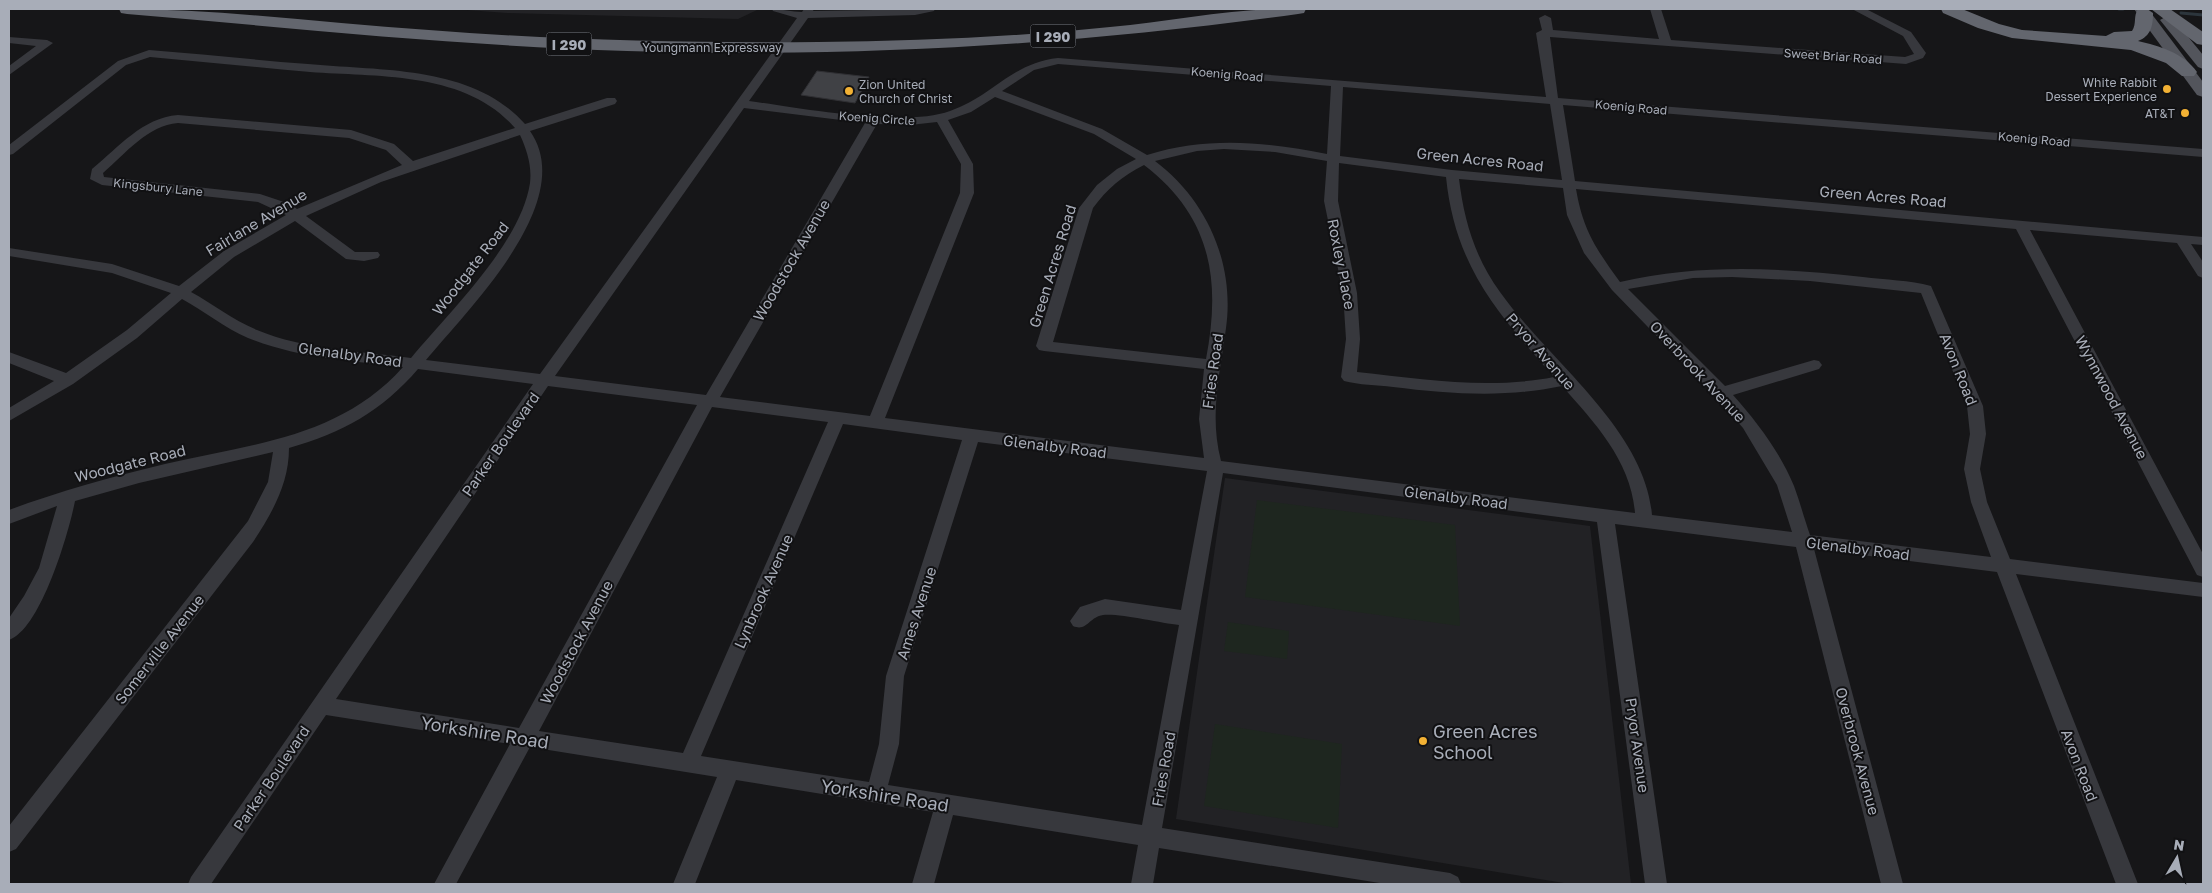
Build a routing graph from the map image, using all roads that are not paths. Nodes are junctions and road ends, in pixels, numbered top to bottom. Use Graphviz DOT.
graph roads {
  1 [pos="127,9"];
  2 [pos="292,9"];
  3 [pos="777,9"];
  4 [pos="930,9"];
  5 [pos="1198,9"];
  6 [pos="1298,9"];
  7 [pos="1656,9"];
  8 [pos="1858,9"];
  9 [pos="1949,9"];
  10 [pos="1962,9"];
  11 [pos="2150,10"];
  12 [pos="807,12"];
  13 [pos="1545,18"];
  14 [pos="1548,34"];
  15 [pos="9,40"];
  16 [pos="2203,40"];
  17 [pos="761,41"];
  18 [pos="811,41"];
  19 [pos="1666,43"];
  20 [pos="1058,60"];
  21 [pos="2195,68"];
  22 [pos="9,71"];
  23 [pos="1336,83"];
  24 [pos="2203,92"];
  25 [pos="995,93"];
  26 [pos="611,101"];
  27 [pos="1554,101"];
  28 [pos="740,104"];
  29 [pos="941,118"];
  30 [pos="873,120"];
  31 [pos="524,130"];
  32 [pos="9,151"];
  33 [pos="2203,152"];
  34 [pos="1332,158"];
  35 [pos="1146,160"];
  36 [pos="411,167"];
  37 [pos="1452,174"];
  38 [pos="1569,185"];
  39 [pos="295,214"];
  40 [pos="2020,224"];
  41 [pos="2181,239"];
  42 [pos="2203,241"];
  43 [pos="9,252"];
  44 [pos="372,254"];
  45 [pos="2203,273"];
  46 [pos="1617,286"];
  47 [pos="181,292"];
  48 [pos="9,357"];
  49 [pos="415,364"];
  50 [pos="1212,365"];
  51 [pos="1814,365"];
  52 [pos="68,380"];
  53 [pos="544,380"];
  54 [pos="1565,380"];
  55 [pos="1722,393"];
  56 [pos="708,401"];
  57 [pos="9,415"];
  58 [pos="838,418"];
  59 [pos="876,423"];
  60 [pos="972,435"];
  61 [pos="281,444"];
  62 [pos="1215,466"];
  63 [pos="68,495"];
  64 [pos="1605,516"];
  65 [pos="9,517"];
  66 [pos="1644,521"];
  67 [pos="1803,541"];
  68 [pos="2004,566"];
  69 [pos="2203,570"];
  70 [pos="2203,590"];
  71 [pos="1189,620"];
  72 [pos="1079,621"];
  73 [pos="9,632"];
  74 [pos="320,706"];
  75 [pos="524,738"];
  76 [pos="688,764"];
  77 [pos="730,771"];
  78 [pos="876,794"];
  79 [pos="945,805"];
  80 [pos="1151,837"];
  81 [pos="9,842"];
  82 [pos="1420,882"];
  83 [pos="199,884"];
  84 [pos="445,884"];
  85 [pos="684,884"];
  86 [pos="923,884"];
  87 [pos="1142,884"];
  88 [pos="1450,884"];
  89 [pos="1656,884"];
  90 [pos="1892,884"];
  91 [pos="2127,884"];
  1 -- 17 [label="highway, Youngmann Expressway / I 290"];
  2 -- 17 [label="highway, Youngmann Expressway / I 290"];
  3 -- 12 [label="street"];
  4 -- 12 [label="street"];
  5 -- 18 [label="highway, Youngmann Expressway / I 290"];
  6 -- 18 [label="highway, Youngmann Expressway / I 290"];
  7 -- 19 [label="street"];
  8 -- 19 [label="street, Sweet Briar Road"];
  9 -- 21 [label="highway"];
  10 -- 11 [label="highway"];
  11 -- 16 [label="highway"];
  11 -- 21 [label="main road"];
  12 -- 28 [label="street, Parker Boulevard"];
  13 -- 14 [label="street"];
  14 -- 19 [label="street, Sweet Briar Road"];
  14 -- 27 [label="street"];
  15 -- 22 [label="street"];
  17 -- 18 [label="highway, Youngmann Expressway / I 290"];
  20 -- 23 [label="street, Koenig Road"];
  20 -- 25 [label="street, Koenig Circle"];
  21 -- 24 [label="main road"];
  23 -- 27 [label="street, Koenig Road"];
  23 -- 34 [label="street, Roxley Place"];
  25 -- 29 [label="street, Koenig Circle"];
  25 -- 35 [label="street, Fries Road"];
  26 -- 31 [label="street, Fairlane Avenue"];
  27 -- 33 [label="street, Koenig Road"];
  27 -- 38 [label="street, Overbrook Avenue"];
  28 -- 30 [label="street, Koenig Circle"];
  28 -- 53 [label="street, Parker Boulevard"];
  29 -- 30 [label="street, Koenig Circle"];
  29 -- 59 [label="street"];
  30 -- 56 [label="street, Woodstock Avenue"];
  31 -- 32 [label="street, Woodgate Road"];
  31 -- 36 [label="street, Fairlane Avenue"];
  31 -- 49 [label="street, Woodgate Road"];
  34 -- 35 [label="street, Green Acres Road"];
  34 -- 37 [label="street, Green Acres Road"];
  34 -- 54 [label="street, Roxley Place"];
  35 -- 50 [label="street, Fries Road"];
  35 -- 50 [label="street, Green Acres Road"];
  36 -- 39 [label="street, Fairlane Avenue"];
  36 -- 39 [label="street, Kingsbury Lane"];
  37 -- 38 [label="street, Green Acres Road"];
  37 -- 54 [label="street, Pryor Avenue"];
  38 -- 40 [label="street, Green Acres Road"];
  38 -- 46 [label="street, Overbrook Avenue"];
  39 -- 44 [label="street, Kingsbury Lane"];
  39 -- 47 [label="street, Fairlane Avenue"];
  40 -- 41 [label="street, Green Acres Road"];
  40 -- 69 [label="street, Wynnwood Avenue"];
  41 -- 42 [label="street, Green Acres Road"];
  41 -- 45 [label="street"];
  43 -- 47 [label="street, Glenalby Road"];
  46 -- 55 [label="street, Overbrook Avenue"];
  46 -- 68 [label="street, Avon Road"];
  47 -- 49 [label="street, Glenalby Road"];
  47 -- 52 [label="street, Fairlane Avenue"];
  48 -- 52 [label="street"];
  49 -- 53 [label="street, Glenalby Road"];
  49 -- 61 [label="street, Woodgate Road"];
  50 -- 62 [label="street, Fries Road"];
  51 -- 55 [label="street"];
  52 -- 57 [label="street, Fairlane Avenue"];
  53 -- 56 [label="street, Glenalby Road"];
  53 -- 74 [label="street, Parker Boulevard"];
  54 -- 66 [label="street, Pryor Avenue"];
  55 -- 67 [label="street, Overbrook Avenue"];
  56 -- 58 [label="street, Glenalby Road"];
  56 -- 75 [label="street, Woodstock Avenue"];
  58 -- 59 [label="street, Glenalby Road"];
  58 -- 76 [label="street, Lynbrook Avenue"];
  59 -- 60 [label="street, Glenalby Road"];
  60 -- 62 [label="street, Glenalby Road"];
  60 -- 78 [label="street, Ames Avenue"];
  61 -- 63 [label="street, Woodgate Road"];
  61 -- 81 [label="street, Somerville Avenue"];
  62 -- 64 [label="street, Glenalby Road"];
  62 -- 71 [label="street, Fries Road"];
  63 -- 65 [label="street, Woodgate Road"];
  63 -- 73 [label="street"];
  64 -- 66 [label="street, Glenalby Road"];
  64 -- 89 [label="street, Pryor Avenue"];
  66 -- 67 [label="street, Glenalby Road"];
  67 -- 68 [label="street, Glenalby Road"];
  67 -- 90 [label="street, Overbrook Avenue"];
  68 -- 70 [label="street, Glenalby Road"];
  68 -- 91 [label="street, Avon Road"];
  71 -- 72 [label="street"];
  71 -- 80 [label="street, Fries Road"];
  74 -- 75 [label="street, Yorkshire Road"];
  74 -- 83 [label="street, Parker Boulevard"];
  75 -- 76 [label="street, Yorkshire Road"];
  75 -- 84 [label="street, Woodstock Avenue"];
  76 -- 77 [label="street, Yorkshire Road"];
  77 -- 78 [label="street, Yorkshire Road"];
  77 -- 85 [label="street"];
  78 -- 79 [label="street, Yorkshire Road"];
  79 -- 80 [label="street, Yorkshire Road"];
  79 -- 86 [label="street"];
  80 -- 82 [label="street, Yorkshire Road"];
  80 -- 87 [label="street, Fries Road"];
  82 -- 88 [label="street, Yorkshire Road"];
}
